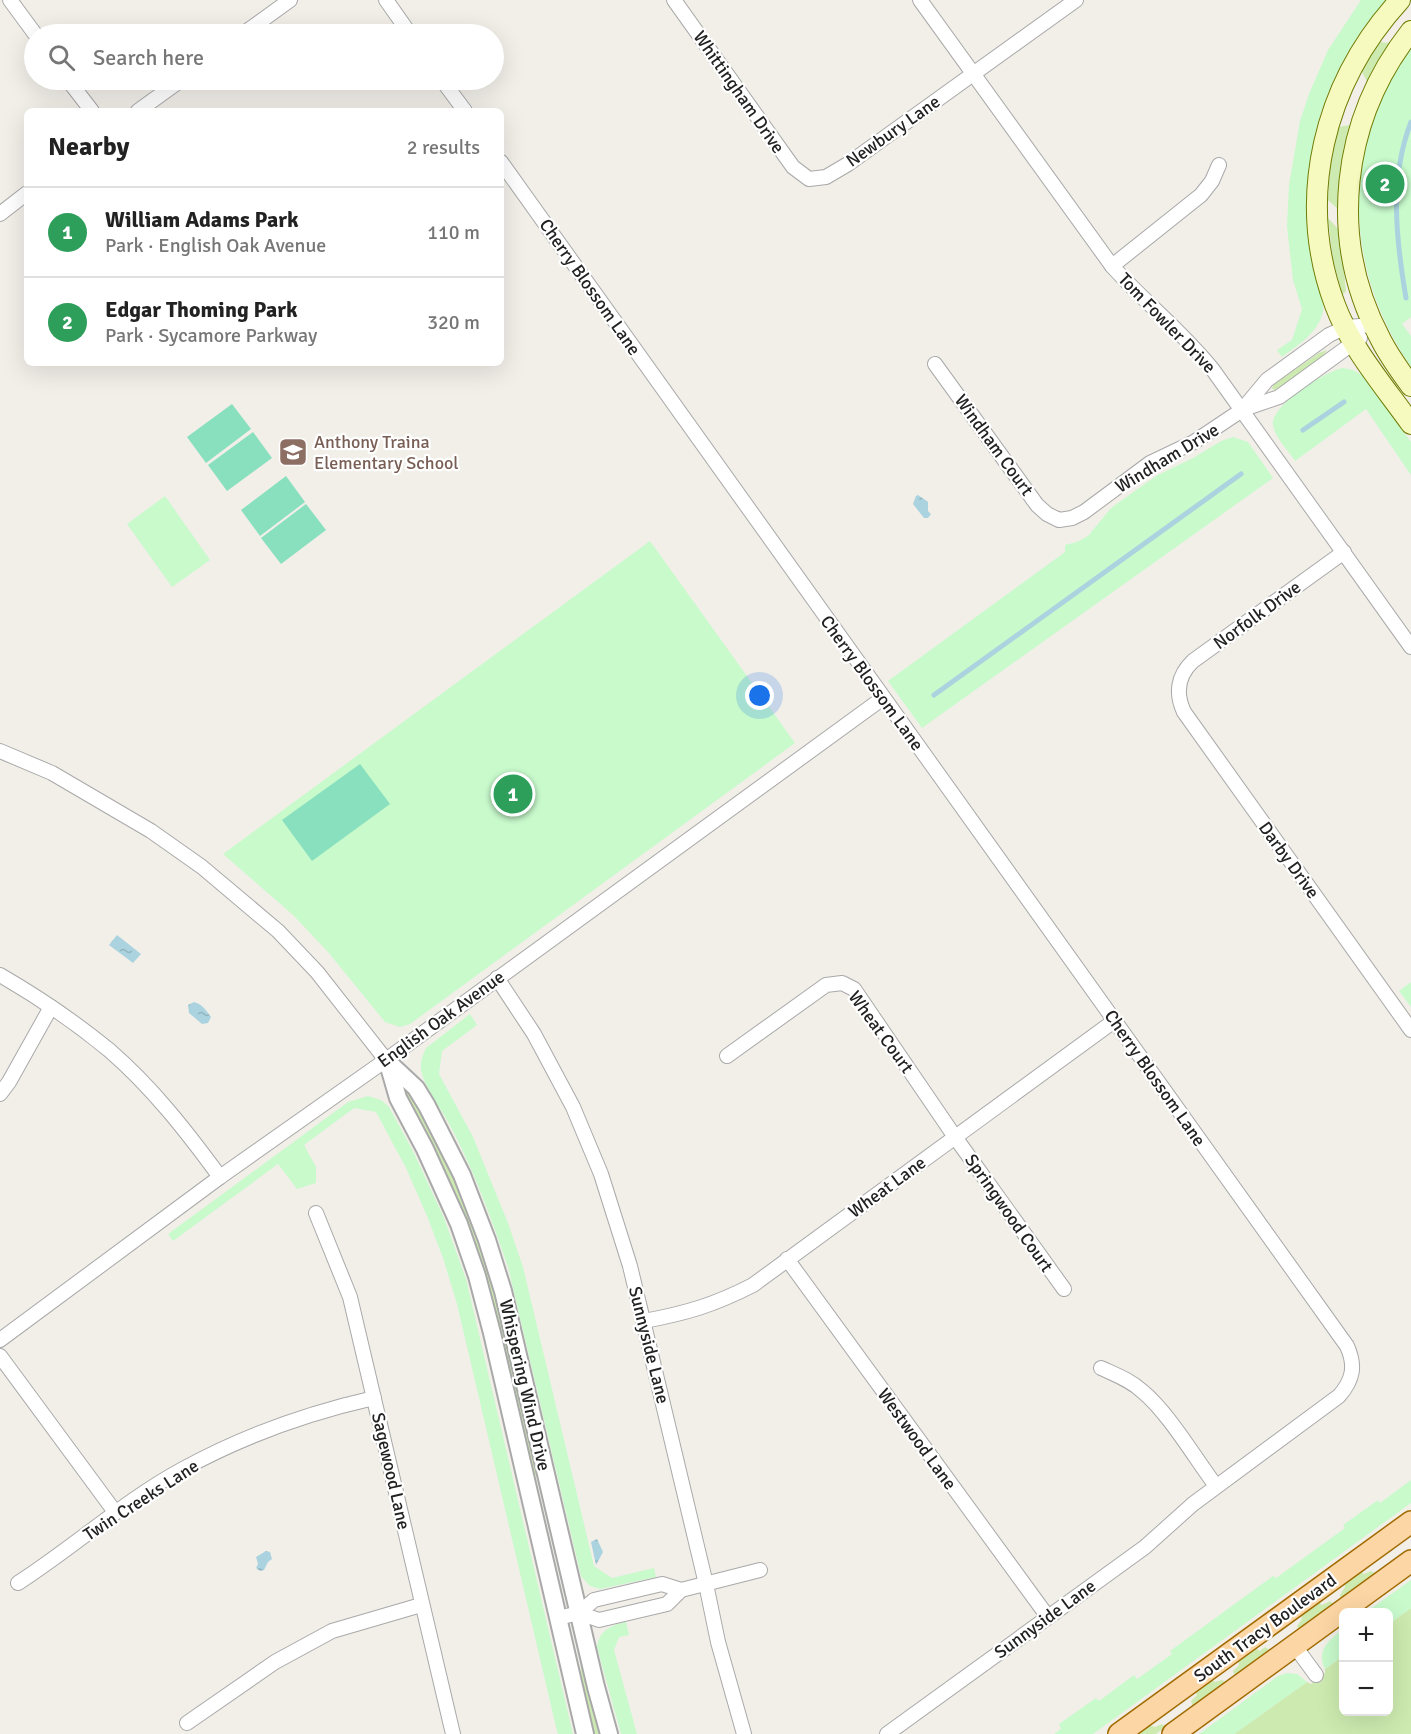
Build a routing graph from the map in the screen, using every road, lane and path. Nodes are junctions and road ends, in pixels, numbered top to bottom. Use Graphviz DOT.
graph roads {
  1 [pos="10,0"];
  2 [pos="290,0"];
  3 [pos="386,0"];
  4 [pos="674,0"];
  5 [pos="920,0"];
  6 [pos="1076,0"];
  7 [pos="1400,0"];
  8 [pos="28,24"];
  9 [pos="257,24"];
  10 [pos="403,24"];
  11 [pos="1411,31"];
  12 [pos="973,74"];
  13 [pos="76,90"];
  14 [pos="167,90"];
  15 [pos="449,90"];
  16 [pos="90,108"];
  17 [pos="142,108"];
  18 [pos="463,108"];
  19 [pos="1219,165"];
  20 [pos="504,166"];
  21 [pos="809,179"];
  22 [pos="24,196"];
  23 [pos="0,214"];
  24 [pos="1112,266"];
  25 [pos="1374,325"];
  26 [pos="1350,335"];
  27 [pos="935,364"];
  28 [pos="1411,386"];
  29 [pos="1242,410"];
  30 [pos="1411,423"];
  31 [pos="1059,519"];
  32 [pos="1344,552"];
  33 [pos="1411,647"];
  34 [pos="1179,685"];
  35 [pos="883,698"];
  36 [pos="0,751"];
  37 [pos="0,975"];
  38 [pos="497,978"];
  39 [pos="51,1007"];
  40 [pos="1114,1021"];
  41 [pos="1411,1030"];
  42 [pos="727,1056"];
  43 [pos="386,1060"];
  44 [pos="0,1094"];
  45 [pos="955,1137"];
  46 [pos="220,1177"];
  47 [pos="316,1213"];
  48 [pos="787,1259"];
  49 [pos="1064,1289"];
  50 [pos="644,1321"];
  51 [pos="0,1340"];
  52 [pos="0,1356"];
  53 [pos="1101,1368"];
  54 [pos="375,1398"];
  55 [pos="1216,1486"];
  56 [pos="116,1512"];
  57 [pos="1411,1522"];
  58 [pos="1411,1561"];
  59 [pos="760,1570"];
  60 [pos="18,1583"];
  61 [pos="706,1584"];
  62 [pos="681,1590"];
  63 [pos="421,1605"];
  64 [pos="579,1613"];
  65 [pos="1048,1617"];
  66 [pos="558,1618"];
  67 [pos="1294,1646"];
  68 [pos="1316,1675"];
  69 [pos="187,1723"];
  70 [pos="453,1734"];
  71 [pos="585,1734"];
  72 [pos="609,1734"];
  73 [pos="744,1734"];
  74 [pos="887,1734"];
  75 [pos="1119,1734"];
  76 [pos="1173,1734"];
  1 -- 8 [label="street"];
  2 -- 9 [label="street"];
  3 -- 10 [label="street"];
  4 -- 21 [label="street, Whittingham Drive"];
  5 -- 12 [label="street, Tom Fowler Drive"];
  6 -- 12 [label="street, Newbury Lane"];
  7 -- 26 [label="main road"];
  11 -- 25 [label="main road"];
  12 -- 21 [label="street, Newbury Lane"];
  12 -- 24 [label="street, Tom Fowler Drive"];
  13 -- 16 [label="street"];
  14 -- 17 [label="street"];
  15 -- 18 [label="street"];
  19 -- 24 [label="street"];
  20 -- 35 [label="street, Cherry Blossom Lane"];
  22 -- 23 [label="street"];
  24 -- 29 [label="street, Tom Fowler Drive"];
  25 -- 26 [label="street, Windham Drive"];
  25 -- 28 [label="main road"];
  26 -- 29 [label="street, Windham Drive"];
  26 -- 29 [label="street, Windham Drive"];
  26 -- 30 [label="main road"];
  27 -- 31 [label="street, Windham Court"];
  29 -- 31 [label="street, Windham Drive"];
  29 -- 32 [label="street, Tom Fowler Drive"];
  32 -- 33 [label="street, Tom Fowler Drive"];
  32 -- 34 [label="street, Norfolk Drive"];
  34 -- 41 [label="street, Darby Drive"];
  35 -- 38 [label="street, English Oak Avenue"];
  35 -- 40 [label="street, Cherry Blossom Lane"];
  36 -- 43 [label="street, Whispering Wind Drive"];
  37 -- 39 [label="street"];
  38 -- 43 [label="street, English Oak Avenue"];
  38 -- 50 [label="street, Sunnyside Lane"];
  39 -- 44 [label="street"];
  39 -- 46 [label="street"];
  40 -- 45 [label="street, Wheat Lane"];
  40 -- 55 [label="street, Cherry Blossom Lane"];
  42 -- 45 [label="street, Wheat Court"];
  43 -- 46 [label="street, English Oak Avenue"];
  43 -- 64 [label="street, Whispering Wind Drive"];
  43 -- 66 [label="street, Whispering Wind Drive"];
  45 -- 48 [label="street, Wheat Lane"];
  45 -- 49 [label="street, Springwood Court"];
  46 -- 51 [label="street, English Oak Avenue"];
  47 -- 54 [label="street, Sagewood Lane"];
  48 -- 50 [label="street, Wheat Lane"];
  48 -- 65 [label="street, Westwood Lane"];
  50 -- 61 [label="street, Sunnyside Lane"];
  52 -- 56 [label="street"];
  53 -- 55 [label="street"];
  54 -- 56 [label="street, Twin Creeks Lane"];
  54 -- 63 [label="street, Sagewood Lane"];
  55 -- 65 [label="street, Sunnyside Lane"];
  56 -- 60 [label="street, Twin Creeks Lane"];
  57 -- 75 [label="main road, South Tracy Boulevard"];
  58 -- 67 [label="main road, South Tracy Boulevard"];
  59 -- 61 [label="street"];
  61 -- 62 [label="street"];
  61 -- 73 [label="street, Sunnyside Lane"];
  62 -- 64 [label="street"];
  62 -- 64 [label="street"];
  63 -- 69 [label="street"];
  63 -- 70 [label="street, Sagewood Lane"];
  64 -- 66 [label="street"];
  64 -- 72 [label="street, Whispering Wind Drive"];
  65 -- 74 [label="street, Sunnyside Lane"];
  66 -- 71 [label="street, Whispering Wind Drive"];
  67 -- 68 [label="street"];
  67 -- 76 [label="main road, South Tracy Boulevard"];
}
